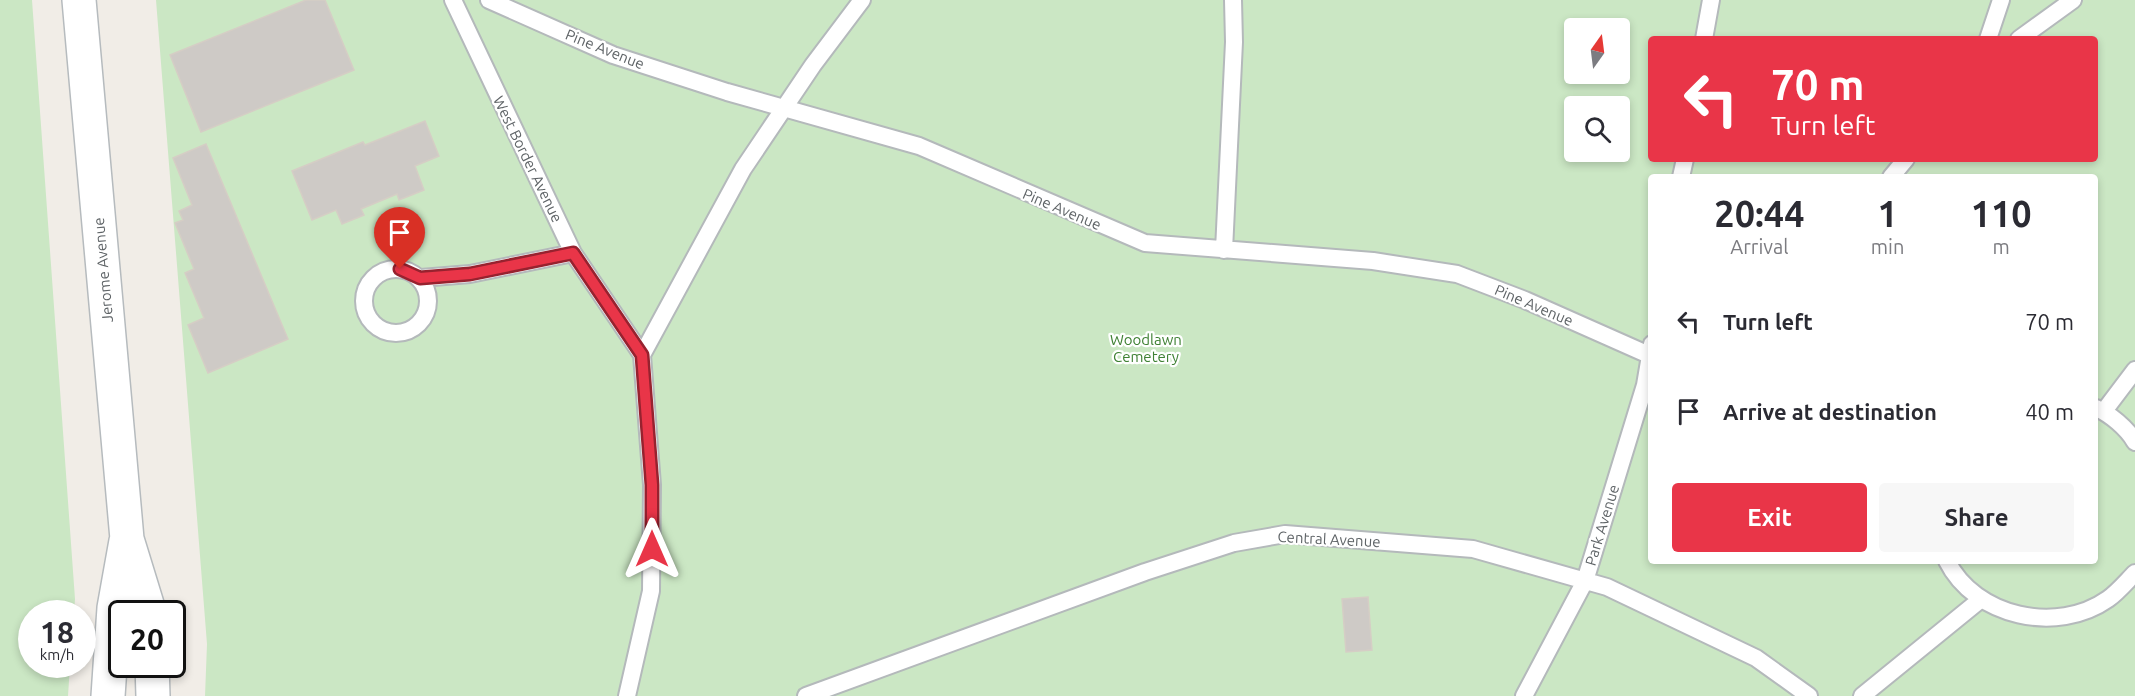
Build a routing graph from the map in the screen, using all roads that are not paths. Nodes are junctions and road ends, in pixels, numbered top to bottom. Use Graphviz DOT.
graph roads {
  1 [pos="79,0"];
  2 [pos="453,0"];
  3 [pos="489,0"];
  4 [pos="862,0"];
  5 [pos="1233,0"];
  6 [pos="1711,0"];
  7 [pos="2001,0"];
  8 [pos="2073,0"];
  9 [pos="1705,36"];
  10 [pos="1989,36"];
  11 [pos="2023,36"];
  12 [pos="784,108"];
  13 [pos="1904,162"];
  14 [pos="1894,174"];
  15 [pos="1224,250"];
  16 [pos="573,253"];
  17 [pos="420,278"];
  18 [pos="1648,349"];
  19 [pos="642,355"];
  20 [pos="2135,370"];
  21 [pos="1648,386"];
  22 [pos="2100,410"];
  23 [pos="2134,436"];
  24 [pos="127,539"];
  25 [pos="1948,564"];
  26 [pos="2135,573"];
  27 [pos="1585,581"];
  28 [pos="146,600"];
  29 [pos="1980,600"];
  30 [pos="152,678"];
  31 [pos="108,696"];
  32 [pos="153,696"];
  33 [pos="627,696"];
  34 [pos="806,696"];
  35 [pos="1524,696"];
  36 [pos="1809,696"];
  37 [pos="1862,696"];
  1 -- 24 [label="main road, Jerome Avenue"];
  2 -- 16 [label="lane, West Border Avenue"];
  3 -- 12 [label="lane, Pine Avenue"];
  4 -- 12 [label="lane"];
  5 -- 15 [label="lane"];
  6 -- 9 [label="lane"];
  7 -- 10 [label="lane"];
  8 -- 11 [label="lane"];
  12 -- 15 [label="lane, Pine Avenue"];
  12 -- 19 [label="lane"];
  13 -- 14 [label="lane"];
  15 -- 18 [label="lane, Pine Avenue"];
  16 -- 17 [label="lane"];
  16 -- 19 [label="lane, West Border Avenue"];
  19 -- 33 [label="lane, West Border Avenue"];
  20 -- 22 [label="lane"];
  21 -- 27 [label="lane, Park Avenue"];
  22 -- 23 [label="lane"];
  24 -- 28 [label="main road, Jerome Avenue"];
  24 -- 31 [label="main road, Jerome Avenue"];
  25 -- 29 [label="lane"];
  26 -- 29 [label="lane"];
  27 -- 34 [label="lane, Central Avenue"];
  27 -- 35 [label="lane, Park Avenue"];
  27 -- 36 [label="lane, Central Avenue"];
  29 -- 37 [label="lane"];
  30 -- 32 [label="main road"];
}
